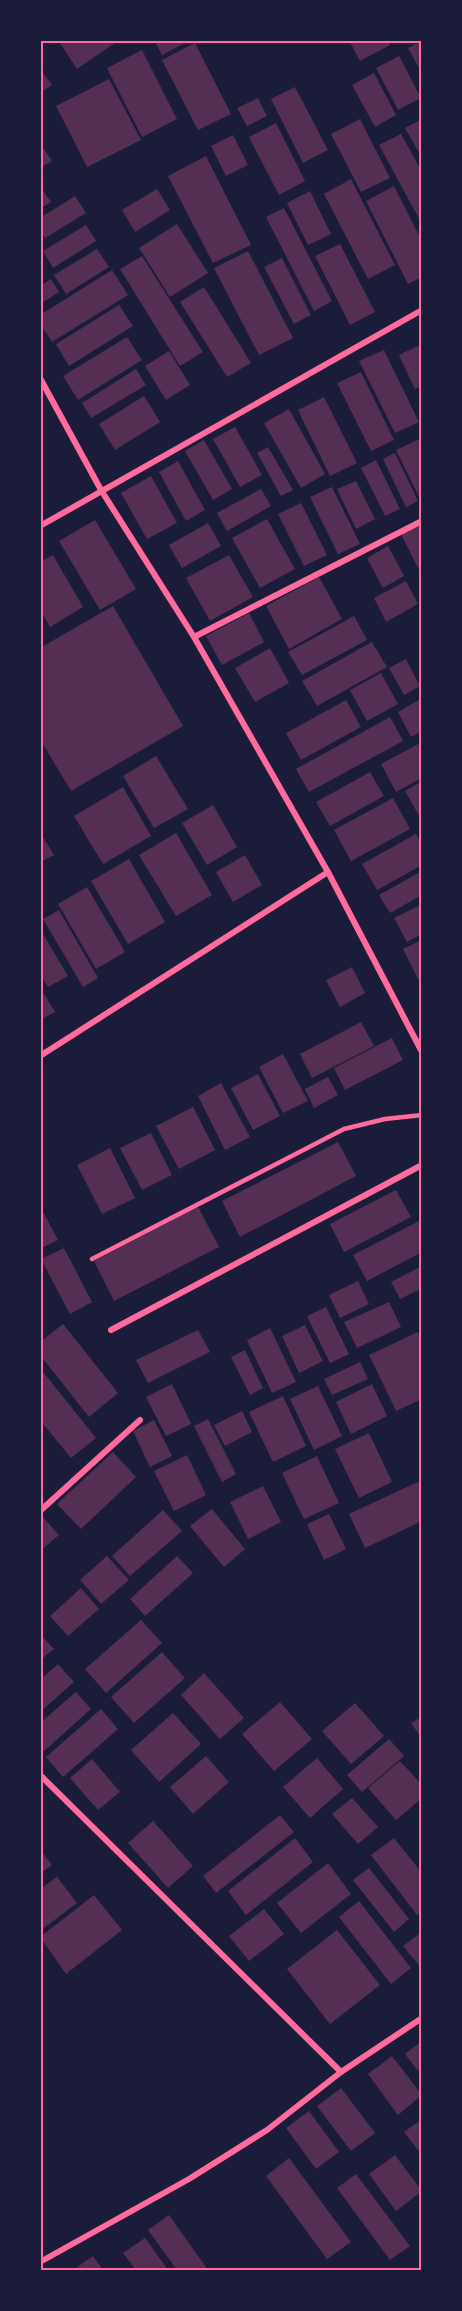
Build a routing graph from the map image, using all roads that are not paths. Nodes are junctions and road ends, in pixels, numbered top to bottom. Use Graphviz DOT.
graph roads {
  1 [pos="422,310"];
  2 [pos="40,378"];
  3 [pos="101,490"];
  4 [pos="420,522"];
  5 [pos="40,526"];
  6 [pos="194,638"];
  7 [pos="328,872"];
  8 [pos="422,1052"];
  9 [pos="40,1056"];
  10 [pos="422,1116"];
  11 [pos="422,1165"];
  12 [pos="92,1259"];
  13 [pos="111,1330"];
  14 [pos="140,1420"];
  15 [pos="40,1512"];
  16 [pos="40,1775"];
  17 [pos="422,2018"];
  18 [pos="341,2072"];
  19 [pos="40,2262"];
  1 -- 3 [label="street"];
  2 -- 3 [label="street"];
  3 -- 5 [label="street"];
  3 -- 6 [label="street"];
  4 -- 6 [label="street"];
  6 -- 7 [label="street"];
  7 -- 8 [label="street"];
  7 -- 9 [label="street"];
  10 -- 12 [label="lane"];
  11 -- 13 [label="street"];
  14 -- 15 [label="street"];
  16 -- 18 [label="street"];
  17 -- 18 [label="street"];
  18 -- 19 [label="street"];
}
